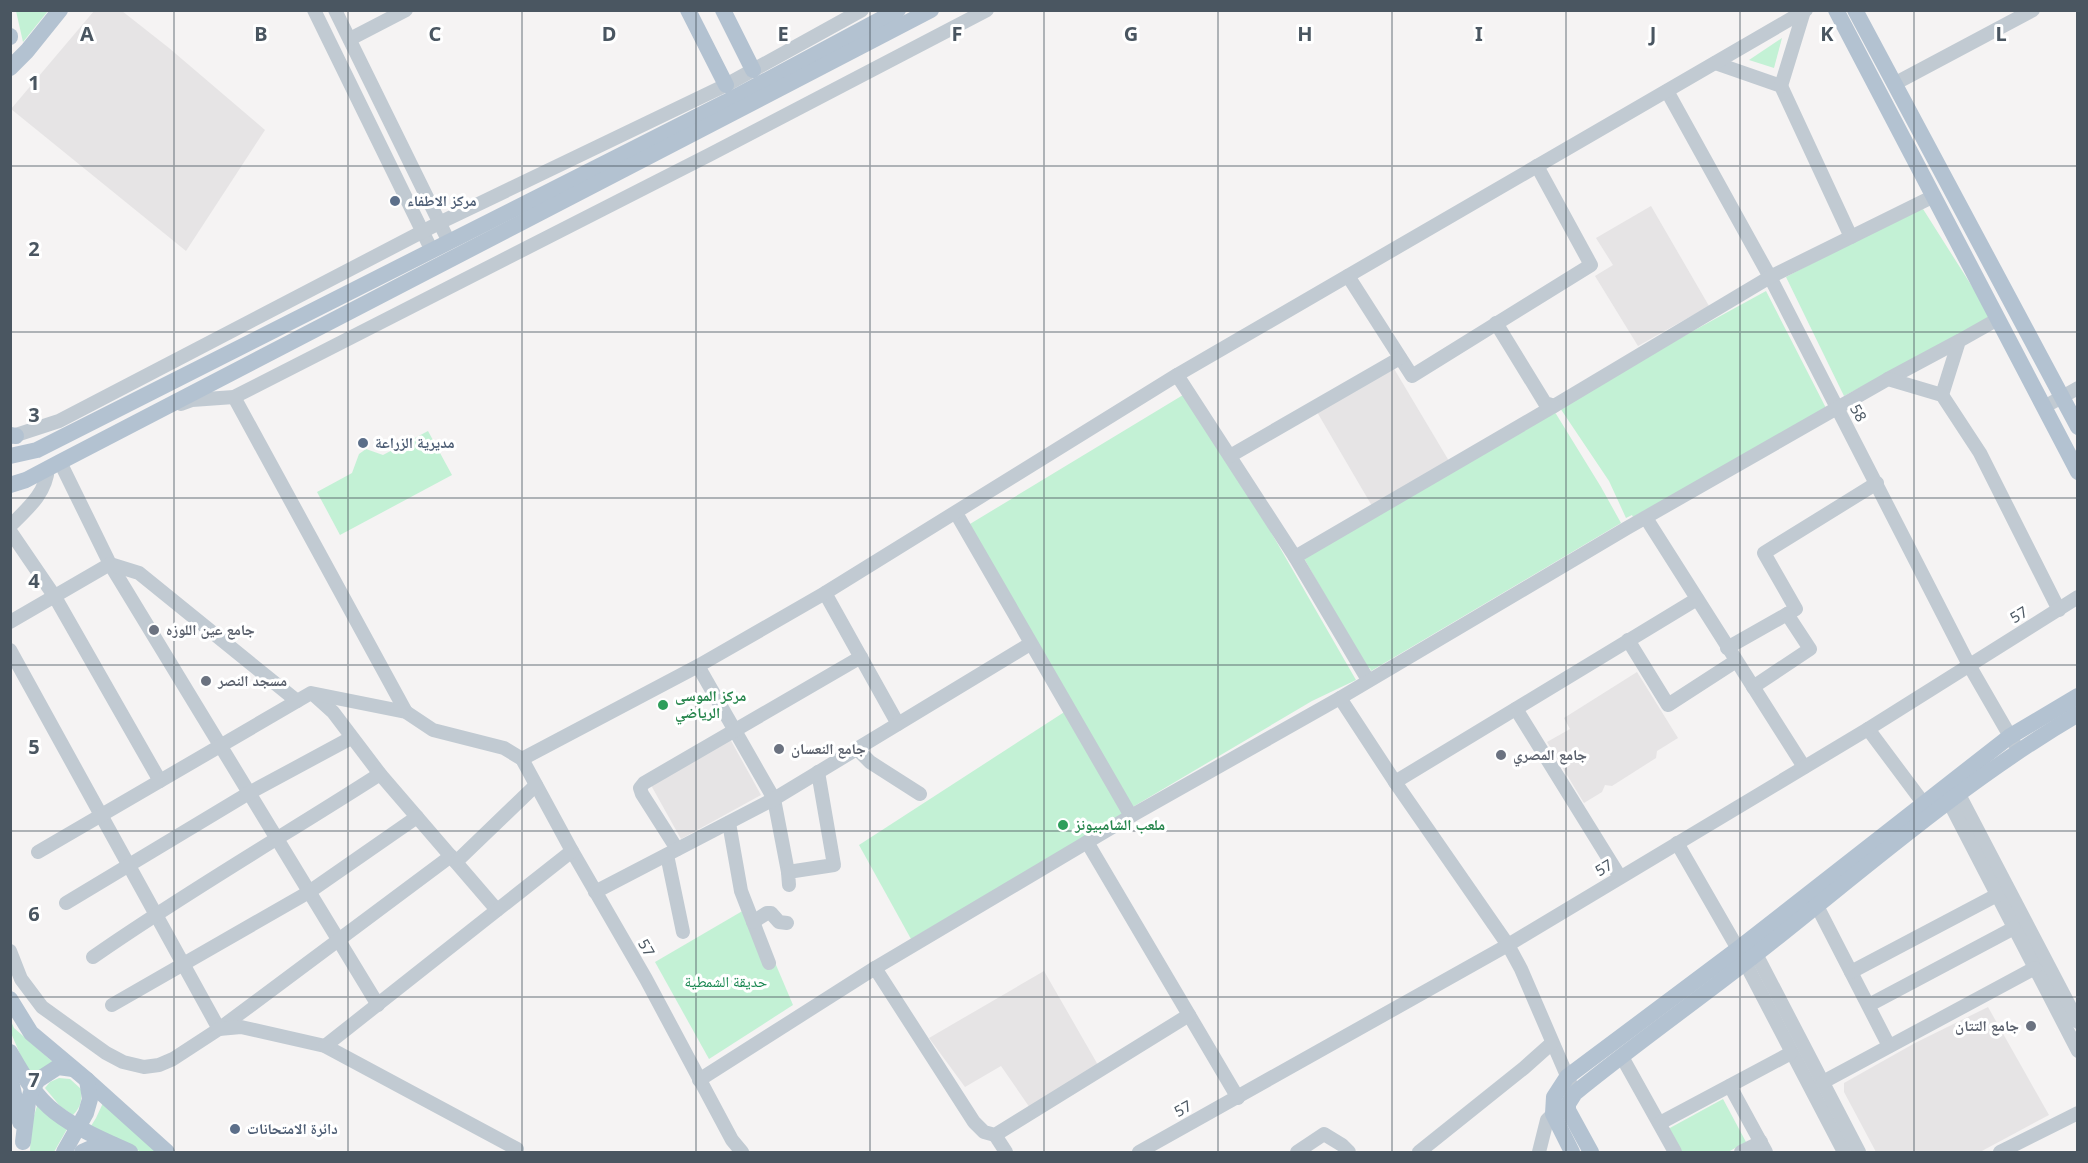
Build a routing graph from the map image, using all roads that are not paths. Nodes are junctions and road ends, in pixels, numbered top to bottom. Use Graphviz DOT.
graph roads {
  1 [pos="60,10"];
  2 [pos="314,10"];
  3 [pos="335,10"];
  4 [pos="406,10"];
  5 [pos="688,10"];
  6 [pos="723,10"];
  7 [pos="862,10"];
  8 [pos="898,10"];
  9 [pos="932,10"];
  10 [pos="987,10"];
  11 [pos="1836,10"];
  12 [pos="1854,10"];
  13 [pos="2033,10"];
  14 [pos="1805,11"];
  15 [pos="350,39"];
  16 [pos="1715,63"];
  17 [pos="10,68"];
  18 [pos="1876,68"];
  19 [pos="753,70"];
  20 [pos="1894,84"];
  21 [pos="726,85"];
  22 [pos="1781,86"];
  23 [pos="1667,91"];
  24 [pos="1537,166"];
  25 [pos="1934,196"];
  26 [pos="439,223"];
  27 [pos="421,232"];
  28 [pos="1851,237"];
  29 [pos="449,242"];
  30 [pos="432,251"];
  31 [pos="1348,276"];
  32 [pos="1770,277"];
  33 [pos="1998,319"];
  34 [pos="1496,323"];
  35 [pos="1959,341"];
  36 [pos="1400,358"];
  37 [pos="1177,375"];
  38 [pos="1888,379"];
  39 [pos="2078,388"];
  40 [pos="1942,395"];
  41 [pos="234,397"];
  42 [pos="2063,397"];
  43 [pos="1554,406"];
  44 [pos="2044,407"];
  45 [pos="1836,408"];
  46 [pos="142,419"];
  47 [pos="2078,427"];
  48 [pos="12,436"];
  49 [pos="10,456"];
  50 [pos="1230,456"];
  51 [pos="54,465"];
  52 [pos="2078,472"];
  53 [pos="18,482"];
  54 [pos="1877,483"];
  55 [pos="10,493"];
  56 [pos="956,513"];
  57 [pos="1646,518"];
  58 [pos="10,526"];
  59 [pos="10,531"];
  60 [pos="1295,557"];
  61 [pos="110,564"];
  62 [pos="825,593"];
  63 [pos="55,597"];
  64 [pos="2078,597"];
  65 [pos="1696,599"];
  66 [pos="2059,610"];
  67 [pos="1787,614"];
  68 [pos="10,622"];
  69 [pos="1628,640"];
  70 [pos="1030,644"];
  71 [pos="1727,648"];
  72 [pos="10,650"];
  73 [pos="861,657"];
  74 [pos="1736,661"];
  75 [pos="1969,665"];
  76 [pos="698,666"];
  77 [pos="1368,680"];
  78 [pos="1753,687"];
  79 [pos="311,693"];
  80 [pos="2078,696"];
  81 [pos="1340,698"];
  82 [pos="297,701"];
  83 [pos="1516,709"];
  84 [pos="406,712"];
  85 [pos="2075,721"];
  86 [pos="897,724"];
  87 [pos="1868,729"];
  88 [pos="735,732"];
  89 [pos="2009,737"];
  90 [pos="351,738"];
  91 [pos="220,746"];
  92 [pos="857,749"];
  93 [pos="2019,752"];
  94 [pos="522,759"];
  95 [pos="1804,768"];
  96 [pos="818,772"];
  97 [pos="380,774"];
  98 [pos="160,781"];
  99 [pos="1395,782"];
  100 [pos="536,785"];
  101 [pos="1951,792"];
  102 [pos="249,793"];
  103 [pos="920,794"];
  104 [pos="774,800"];
  105 [pos="1924,804"];
  106 [pos="101,814"];
  107 [pos="1131,816"];
  108 [pos="417,817"];
  109 [pos="729,823"];
  110 [pos="277,840"];
  111 [pos="1087,842"];
  112 [pos="1677,843"];
  113 [pos="572,851"];
  114 [pos="38,852"];
  115 [pos="673,852"];
  116 [pos="453,859"];
  117 [pos="128,864"];
  118 [pos="1620,877"];
  119 [pos="309,892"];
  120 [pos="595,892"];
  121 [pos="1997,895"];
  122 [pos="66,903"];
  123 [pos="1817,906"];
  124 [pos="497,910"];
  125 [pos="156,913"];
  126 [pos="753,922"];
  127 [pos="787,923"];
  128 [pos="2014,928"];
  129 [pos="682,932"];
  130 [pos="338,940"];
  131 [pos="1508,945"];
  132 [pos="10,951"];
  133 [pos="1747,952"];
  134 [pos="93,957"];
  135 [pos="183,963"];
  136 [pos="769,963"];
  137 [pos="875,968"];
  138 [pos="2035,968"];
  139 [pos="1851,972"];
  140 [pos="10,999"];
  141 [pos="112,1005"];
  142 [pos="378,1005"];
  143 [pos="1869,1005"];
  144 [pos="1189,1015"];
  145 [pos="2078,1022"];
  146 [pos="219,1029"];
  147 [pos="1552,1043"];
  148 [pos="325,1046"];
  149 [pos="1889,1046"];
  150 [pos="2078,1051"];
  151 [pos="10,1052"];
  152 [pos="1791,1053"];
  153 [pos="1622,1057"];
  154 [pos="73,1069"];
  155 [pos="10,1076"];
  156 [pos="1567,1077"];
  157 [pos="87,1080"];
  158 [pos="699,1080"];
  159 [pos="1823,1082"];
  160 [pos="1730,1086"];
  161 [pos="32,1089"];
  162 [pos="1575,1092"];
  163 [pos="1238,1098"];
  164 [pos="2078,1113"];
  165 [pos="1553,1114"];
  166 [pos="1660,1123"];
  167 [pos="78,1127"];
  168 [pos="995,1135"];
  169 [pos="24,1147"];
  170 [pos="1436,1147"];
  171 [pos="1763,1147"];
  172 [pos="122,1149"];
  173 [pos="517,1149"];
  174 [pos="166,1150"];
  175 [pos="64,1152"];
  176 [pos="82,1152"];
  177 [pos="742,1152"];
  178 [pos="1006,1152"];
  179 [pos="1139,1152"];
  180 [pos="1297,1152"];
  181 [pos="1349,1152"];
  182 [pos="1419,1152"];
  183 [pos="1539,1152"];
  184 [pos="1572,1152"];
  185 [pos="1591,1152"];
  186 [pos="1675,1152"];
  187 [pos="1741,1152"];
  188 [pos="1844,1152"];
  189 [pos="1859,1152"];
  190 [pos="2000,1152"];
  1 -- 17 [label="main road"];
  2 -- 27 [label="street"];
  3 -- 15 [label="street"];
  4 -- 15 [label="street"];
  5 -- 21 [label="main road"];
  6 -- 19 [label="main road"];
  7 -- 19 [label="street"];
  8 -- 29 [label="main road"];
  9 -- 46 [label="main road"];
  10 -- 41 [label="street"];
  11 -- 18 [label="main road"];
  12 -- 18 [label="main road"];
  13 -- 20 [label="street"];
  14 -- 16 [label="street"];
  14 -- 22 [label="street"];
  15 -- 26 [label="street"];
  16 -- 22 [label="street"];
  16 -- 23 [label="street"];
  18 -- 20 [label="main road"];
  18 -- 25 [label="main road"];
  19 -- 21 [label="street"];
  20 -- 42 [label="main road"];
  21 -- 26 [label="street"];
  22 -- 28 [label="street"];
  23 -- 24 [label="street"];
  23 -- 32 [label="street, 58"];
  24 -- 31 [label="street"];
  24 -- 34 [label="street"];
  25 -- 28 [label="street"];
  25 -- 33 [label="main road"];
  26 -- 27 [label="street"];
  26 -- 29 [label="street"];
  27 -- 30 [label="street"];
  27 -- 48 [label="street"];
  28 -- 32 [label="street"];
  29 -- 30 [label="main road"];
  30 -- 49 [label="main road"];
  31 -- 36 [label="street"];
  31 -- 37 [label="street"];
  32 -- 43 [label="street"];
  32 -- 45 [label="street, 58"];
  33 -- 35 [label="street"];
  33 -- 44 [label="main road"];
  34 -- 36 [label="street"];
  34 -- 43 [label="street"];
  35 -- 38 [label="street"];
  35 -- 40 [label="street"];
  36 -- 50 [label="street"];
  37 -- 50 [label="street"];
  37 -- 56 [label="street"];
  38 -- 40 [label="street"];
  38 -- 45 [label="street"];
  39 -- 42 [label="street"];
  40 -- 66 [label="street"];
  41 -- 46 [label="street"];
  41 -- 84 [label="street"];
  42 -- 44 [label="street"];
  42 -- 47 [label="main road"];
  43 -- 60 [label="street"];
  44 -- 52 [label="main road"];
  45 -- 54 [label="street, 58"];
  45 -- 57 [label="street"];
  46 -- 51 [label="main road"];
  50 -- 60 [label="street"];
  51 -- 53 [label="main road"];
  51 -- 58 [label="street"];
  51 -- 61 [label="street"];
  53 -- 55 [label="main road"];
  54 -- 67 [label="street"];
  54 -- 75 [label="street, 58"];
  56 -- 62 [label="street"];
  56 -- 70 [label="street"];
  57 -- 65 [label="street"];
  57 -- 77 [label="street"];
  59 -- 63 [label="street"];
  60 -- 77 [label="street"];
  61 -- 63 [label="street"];
  61 -- 82 [label="street"];
  61 -- 91 [label="street"];
  62 -- 73 [label="street"];
  62 -- 76 [label="street"];
  63 -- 68 [label="street"];
  63 -- 98 [label="street"];
  64 -- 66 [label="street, 57"];
  65 -- 69 [label="street"];
  65 -- 71 [label="street"];
  66 -- 75 [label="street, 57"];
  67 -- 71 [label="street"];
  67 -- 78 [label="street"];
  69 -- 74 [label="street"];
  69 -- 83 [label="street"];
  70 -- 86 [label="street"];
  70 -- 107 [label="street"];
  71 -- 74 [label="street"];
  72 -- 106 [label="street"];
  73 -- 86 [label="street"];
  73 -- 88 [label="street"];
  74 -- 78 [label="street"];
  75 -- 87 [label="street, 57"];
  75 -- 89 [label="street, 58"];
  76 -- 88 [label="street"];
  76 -- 94 [label="street"];
  77 -- 81 [label="street"];
  78 -- 95 [label="street"];
  79 -- 82 [label="street"];
  79 -- 84 [label="street"];
  79 -- 90 [label="street"];
  80 -- 89 [label="main road"];
  81 -- 99 [label="street"];
  81 -- 107 [label="street"];
  82 -- 91 [label="street"];
  83 -- 99 [label="street"];
  83 -- 118 [label="street"];
  84 -- 94 [label="street"];
  85 -- 93 [label="main road"];
  86 -- 92 [label="street"];
  87 -- 95 [label="street, 57"];
  87 -- 105 [label="street"];
  88 -- 104 [label="street"];
  88 -- 115 [label="street"];
  89 -- 93 [label="street, 58"];
  89 -- 101 [label="main road"];
  90 -- 97 [label="street"];
  90 -- 102 [label="street"];
  91 -- 98 [label="street"];
  91 -- 102 [label="street"];
  92 -- 96 [label="street"];
  92 -- 103 [label="street"];
  93 -- 101 [label="main road"];
  94 -- 100 [label="street, 57"];
  95 -- 112 [label="street, 57"];
  96 -- 104 [label="street"];
  96 -- 104 [label="street"];
  97 -- 108 [label="street"];
  97 -- 110 [label="street"];
  98 -- 106 [label="street"];
  99 -- 131 [label="street"];
  100 -- 113 [label="street, 57"];
  100 -- 116 [label="street"];
  101 -- 105 [label="main road"];
  101 -- 121 [label="street"];
  101 -- 123 [label="main road"];
  101 -- 145 [label="street"];
  102 -- 110 [label="street"];
  102 -- 117 [label="street"];
  104 -- 109 [label="street"];
  105 -- 133 [label="main road"];
  106 -- 114 [label="street"];
  106 -- 117 [label="street"];
  107 -- 111 [label="street"];
  108 -- 116 [label="street"];
  108 -- 119 [label="street"];
  109 -- 115 [label="street"];
  109 -- 126 [label="street"];
  110 -- 119 [label="street"];
  110 -- 125 [label="street"];
  111 -- 137 [label="street"];
  111 -- 144 [label="street"];
  112 -- 118 [label="street, 57"];
  112 -- 133 [label="street"];
  113 -- 120 [label="street, 57"];
  113 -- 124 [label="street"];
  115 -- 120 [label="street"];
  115 -- 129 [label="street"];
  116 -- 124 [label="street"];
  116 -- 130 [label="street"];
  117 -- 122 [label="street"];
  117 -- 125 [label="street"];
  118 -- 131 [label="street, 57"];
  119 -- 130 [label="street"];
  119 -- 135 [label="street"];
  120 -- 158 [label="street, 57"];
  121 -- 128 [label="street"];
  121 -- 139 [label="street"];
  123 -- 133 [label="main road"];
  123 -- 139 [label="street"];
  124 -- 142 [label="street"];
  125 -- 134 [label="street"];
  125 -- 135 [label="street"];
  126 -- 127 [label="street"];
  126 -- 136 [label="street"];
  128 -- 138 [label="street"];
  128 -- 143 [label="street"];
  130 -- 142 [label="street"];
  130 -- 146 [label="street"];
  131 -- 147 [label="street"];
  131 -- 163 [label="street, 57"];
  132 -- 146 [label="street"];
  133 -- 152 [label="street"];
  133 -- 153 [label="main road"];
  133 -- 156 [label="main road"];
  133 -- 159 [label="street"];
  135 -- 141 [label="street"];
  135 -- 146 [label="street"];
  137 -- 158 [label="street"];
  137 -- 168 [label="street"];
  138 -- 149 [label="street"];
  138 -- 150 [label="street"];
  139 -- 143 [label="street"];
  140 -- 154 [label="main road"];
  142 -- 148 [label="street"];
  143 -- 149 [label="street"];
  144 -- 163 [label="street"];
  144 -- 168 [label="street"];
  146 -- 148 [label="street"];
  147 -- 156 [label="street"];
  147 -- 170 [label="street"];
  148 -- 173 [label="street"];
  149 -- 159 [label="street"];
  151 -- 161 [label="main road"];
  152 -- 160 [label="street"];
  152 -- 188 [label="street"];
  153 -- 162 [label="main road"];
  153 -- 166 [label="street"];
  154 -- 157 [label="main road"];
  154 -- 161 [label="main road"];
  155 -- 169 [label="main road"];
  156 -- 162 [label="street"];
  156 -- 165 [label="main road"];
  157 -- 167 [label="main road"];
  157 -- 174 [label="main road"];
  158 -- 177 [label="street, 57"];
  159 -- 189 [label="street"];
  160 -- 166 [label="street"];
  160 -- 171 [label="street"];
  161 -- 167 [label="main road"];
  161 -- 169 [label="main road"];
  162 -- 185 [label="main road"];
  163 -- 179 [label="street, 57"];
  164 -- 190 [label="street"];
  165 -- 183 [label="street"];
  165 -- 184 [label="main road"];
  166 -- 186 [label="street"];
  167 -- 172 [label="main road"];
  167 -- 175 [label="main road"];
  168 -- 178 [label="street"];
  170 -- 182 [label="street"];
  171 -- 187 [label="street"];
  172 -- 176 [label="main road"];
  180 -- 181 [label="street"];
}
